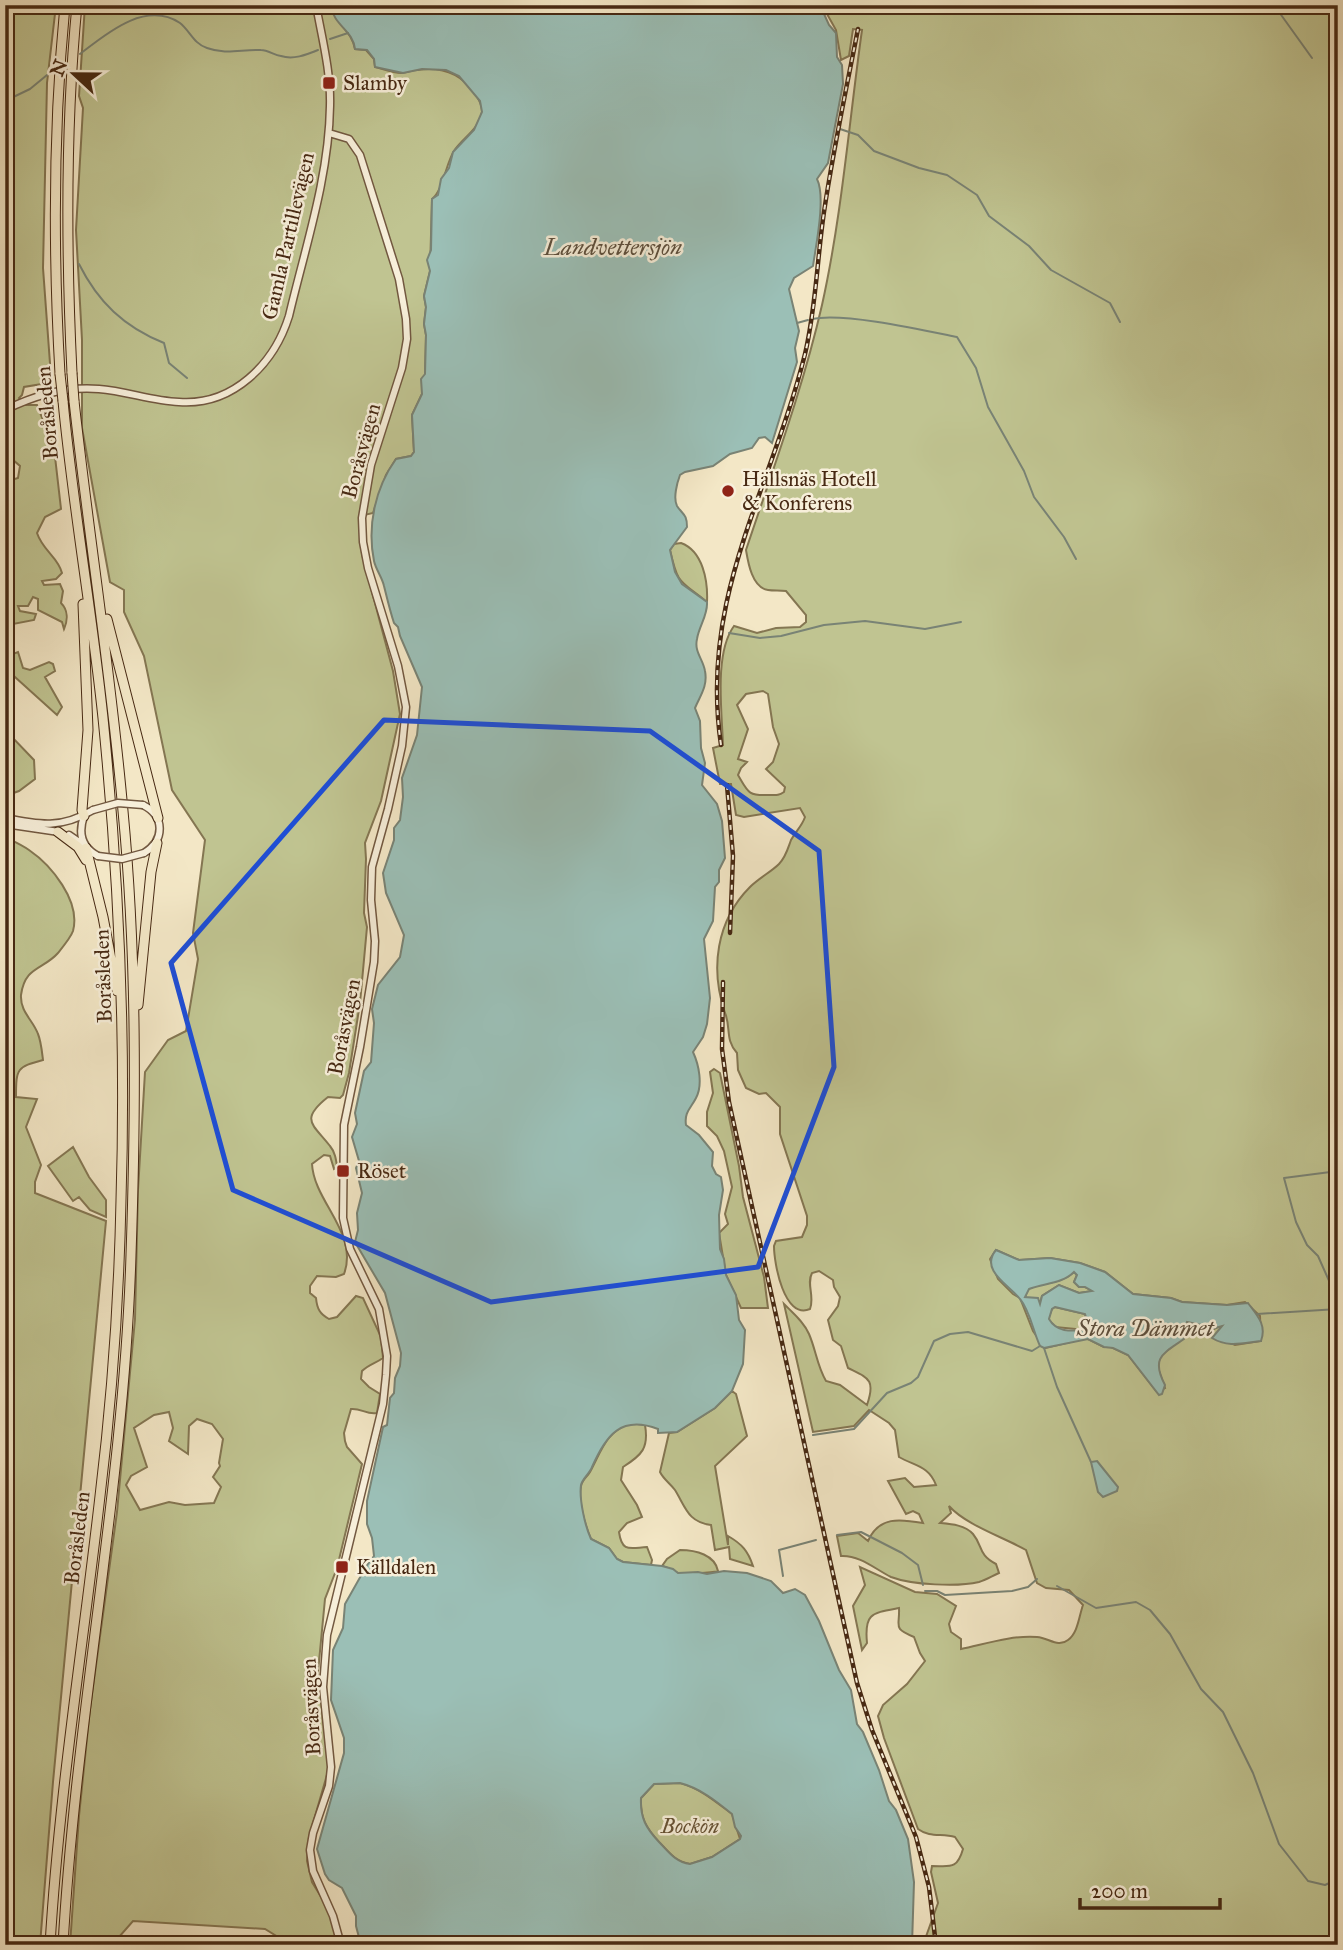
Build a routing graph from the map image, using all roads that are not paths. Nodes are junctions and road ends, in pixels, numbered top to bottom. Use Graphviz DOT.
graph roads {
  1 [pos="65,5"];
  2 [pos="77,5"];
  3 [pos="316,5"];
  4 [pos="329,133"];
  5 [pos="5,410"];
  6 [pos="83,570"];
  7 [pos="96,570"];
  8 [pos="88,813"];
  9 [pos="158,817"];
  10 [pos="5,818"];
  11 [pos="5,824"];
  12 [pos="58,832"];
  13 [pos="157,843"];
  14 [pos="86,847"];
  15 [pos="90,869"];
  16 [pos="122,1024"];
  17 [pos="134,1045"];
  18 [pos="50,1945"];
  19 [pos="63,1945"];
  20 [pos="341,1945"];
  1 -- 6 [label="highway, Boråsleden, bridge"];
  2 -- 7 [label="highway, Boråsleden, bridge"];
  3 -- 4 [label="street, Gamla Partillevägen"];
  4 -- 5 [label="street, Gamla Partillevägen"];
  4 -- 20 [label="street, Boråsvägen"];
  6 -- 8 [label="highway"];
  6 -- 16 [label="highway, Boråsleden"];
  7 -- 9 [label="highway"];
  7 -- 17 [label="highway, Boråsleden"];
  8 -- 9 [label="street, bridge"];
  8 -- 10 [label="street"];
  8 -- 14 [label="street"];
  9 -- 13 [label="street"];
  11 -- 12 [label="street"];
  12 -- 14 [label="street"];
  12 -- 15 [label="highway"];
  13 -- 14 [label="street, bridge"];
  13 -- 17 [label="highway"];
  14 -- 15 [label="highway"];
  15 -- 16 [label="highway"];
  16 -- 18 [label="highway, Boråsleden"];
  17 -- 19 [label="highway, Boråsleden"];
}
